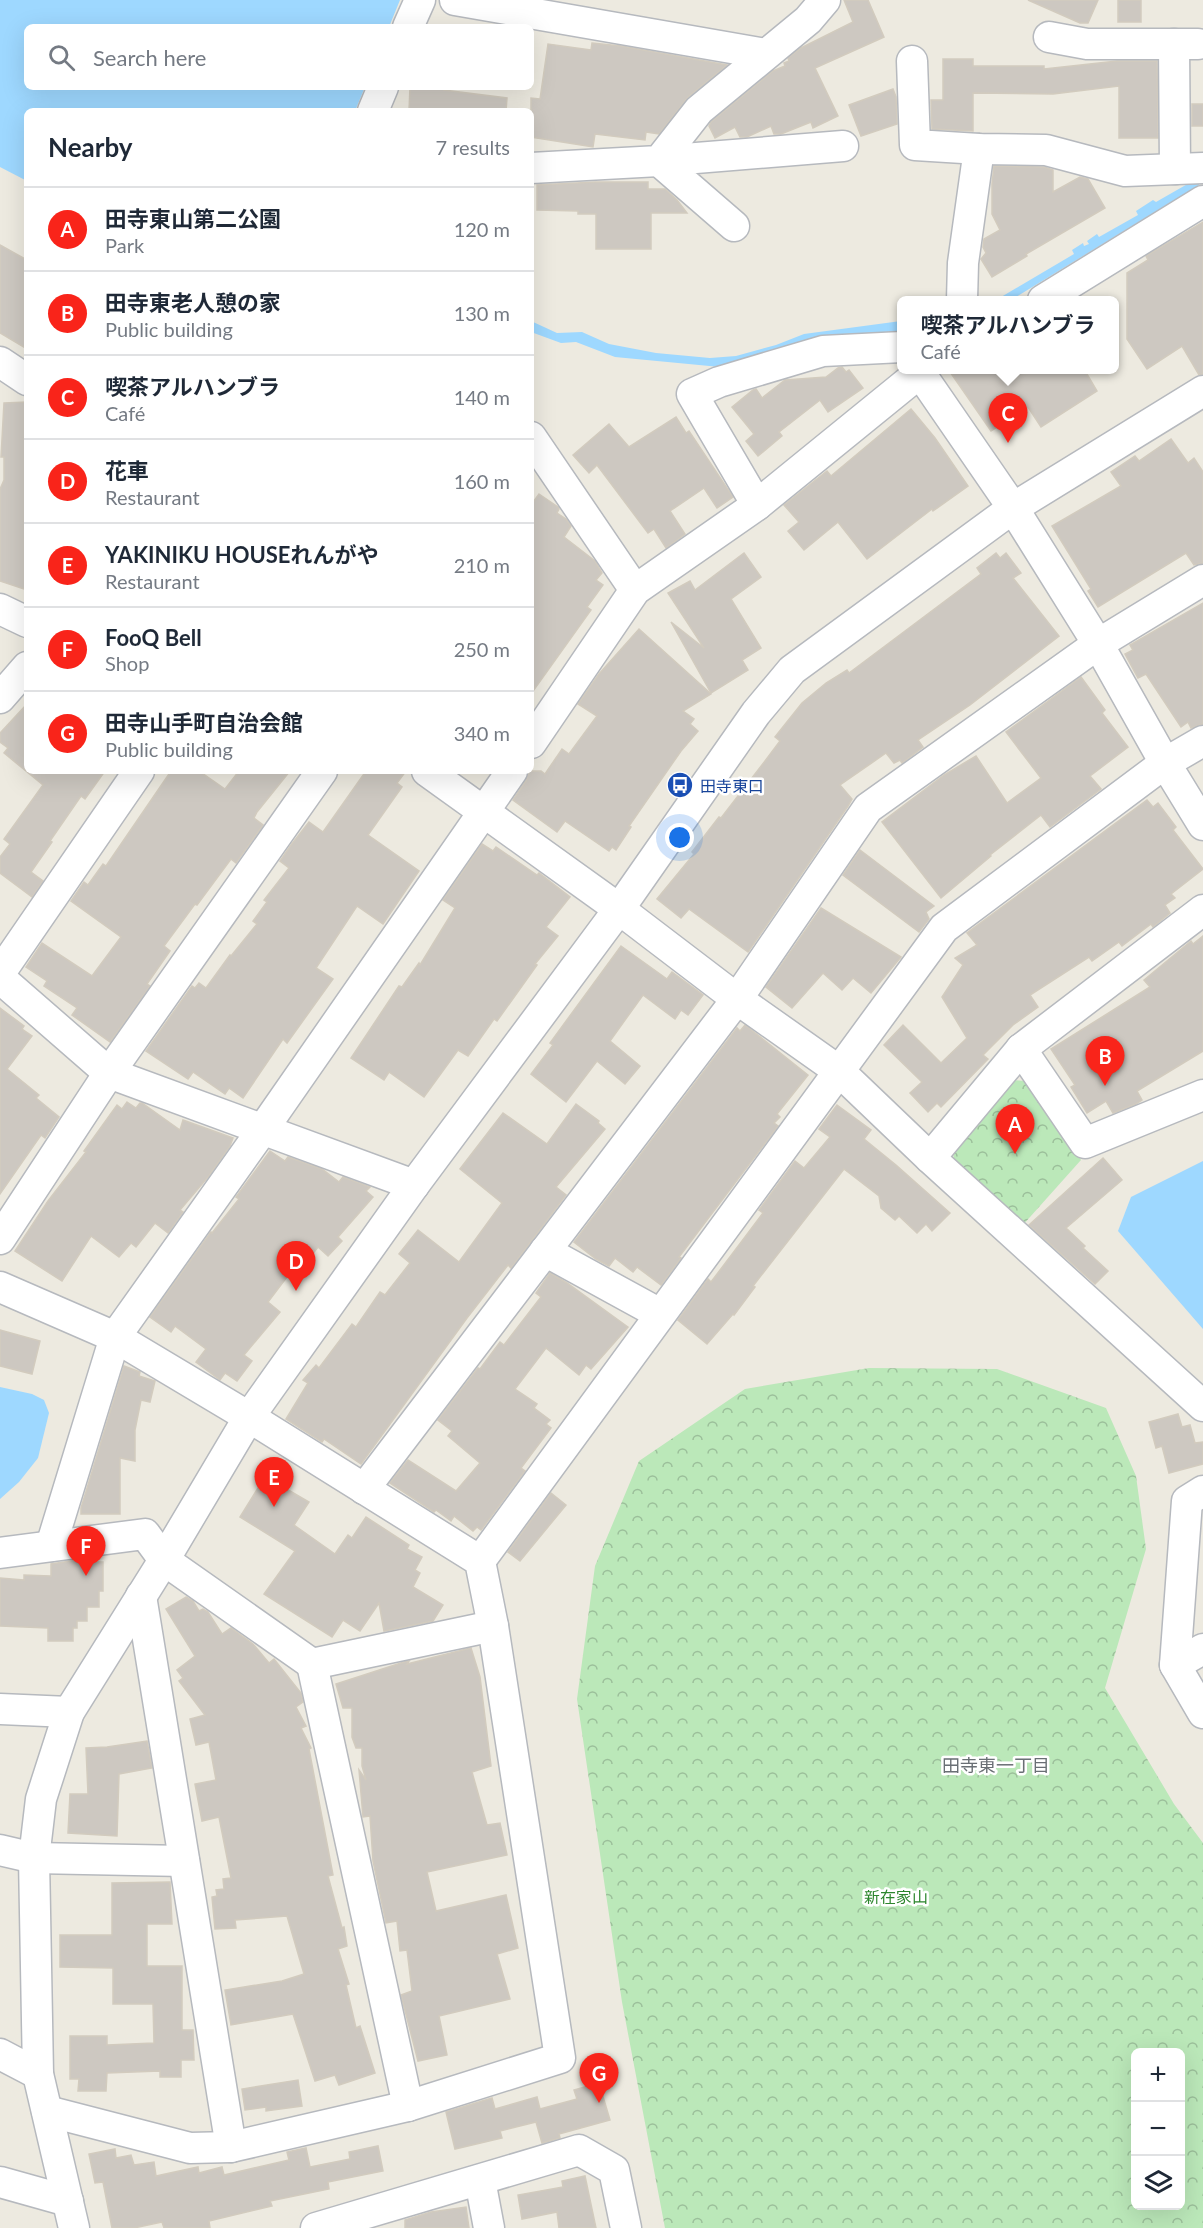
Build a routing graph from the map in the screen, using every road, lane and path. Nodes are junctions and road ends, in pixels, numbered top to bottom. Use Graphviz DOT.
graph roads {
  1 [pos="420,0"];
  2 [pos="455,0"];
  3 [pos="825,0"];
  4 [pos="409,24"];
  5 [pos="1049,37"];
  6 [pos="765,54"];
  7 [pos="912,61"];
  8 [pos="382,90"];
  9 [pos="374,108"];
  10 [pos="843,146"];
  11 [pos="979,149"];
  12 [pos="659,161"];
  13 [pos="534,168"];
  14 [pos="1189,169"];
  15 [pos="1203,201"];
  16 [pos="734,226"];
  17 [pos="962,296"];
  18 [pos="1049,296"];
  19 [pos="897,347"];
  20 [pos="0,362"];
  21 [pos="915,374"];
  22 [pos="923,374"];
  23 [pos="24,378"];
  24 [pos="1203,391"];
  25 [pos="535,455"];
  26 [pos="757,504"];
  27 [pos="1013,508"];
  28 [pos="1203,580"];
  29 [pos="635,590"];
  30 [pos="0,609"];
  31 [pos="24,621"];
  32 [pos="1098,644"];
  33 [pos="24,670"];
  34 [pos="0,698"];
  35 [pos="534,739"];
  36 [pos="1203,741"];
  37 [pos="1165,763"];
  38 [pos="137,774"];
  39 [pos="320,774"];
  40 [pos="431,774"];
  41 [pos="510,774"];
  42 [pos="484,811"];
  43 [pos="1203,825"];
  44 [pos="619,909"];
  45 [pos="1203,910"];
  46 [pos="0,975"];
  47 [pos="737,999"];
  48 [pos="1021,1049"];
  49 [pos="839,1071"];
  50 [pos="109,1072"];
  51 [pos="1203,1095"];
  52 [pos="263,1129"];
  53 [pos="930,1158"];
  54 [pos="414,1185"];
  55 [pos="0,1239"];
  56 [pos="545,1251"];
  57 [pos="0,1287"];
  58 [pos="660,1314"];
  59 [pos="115,1337"];
  60 [pos="1203,1406"];
  61 [pos="249,1417"];
  62 [pos="364,1489"];
  63 [pos="1203,1491"];
  64 [pos="51,1546"];
  65 [pos="0,1553"];
  66 [pos="164,1560"];
  67 [pos="480,1561"];
  68 [pos="141,1596"];
  69 [pos="493,1626"];
  70 [pos="1203,1649"];
  71 [pos="312,1664"];
  72 [pos="1174,1665"];
  73 [pos="0,1708"];
  74 [pos="69,1712"];
  75 [pos="1203,1713"];
  76 [pos="0,1850"];
  77 [pos="34,1858"];
  78 [pos="184,1861"];
  79 [pos="0,2054"];
  80 [pos="38,2074"];
  81 [pos="408,2106"];
  82 [pos="47,2111"];
  83 [pos="231,2147"];
  84 [pos="480,2180"];
  85 [pos="0,2182"];
  86 [pos="71,2215"];
  87 [pos="348,2224"];
  88 [pos="316,2228"];
  89 [pos="489,2228"];
  90 [pos="626,2228"];
  1 -- 4 [label="street"];
  2 -- 6 [label="street"];
  3 -- 6 [label="street"];
  5 -- 14 [label="street"];
  6 -- 12 [label="street"];
  7 -- 11 [label="street"];
  8 -- 9 [label="street"];
  10 -- 12 [label="street"];
  11 -- 14 [label="street"];
  11 -- 17 [label="street"];
  12 -- 13 [label="street"];
  12 -- 16 [label="street"];
  15 -- 18 [label="street"];
  19 -- 26 [label="street"];
  20 -- 23 [label="street"];
  21 -- 26 [label="street"];
  22 -- 27 [label="street"];
  24 -- 27 [label="street"];
  25 -- 29 [label="street"];
  26 -- 29 [label="street"];
  27 -- 32 [label="street"];
  27 -- 44 [label="street"];
  28 -- 32 [label="street"];
  29 -- 35 [label="street"];
  30 -- 31 [label="street"];
  32 -- 37 [label="street"];
  32 -- 47 [label="street"];
  33 -- 34 [label="street"];
  36 -- 37 [label="street"];
  37 -- 43 [label="street"];
  37 -- 49 [label="street"];
  38 -- 46 [label="street"];
  39 -- 50 [label="street"];
  40 -- 42 [label="street"];
  41 -- 42 [label="street"];
  42 -- 44 [label="street"];
  42 -- 52 [label="street"];
  44 -- 47 [label="street"];
  44 -- 54 [label="street"];
  45 -- 48 [label="street"];
  46 -- 50 [label="street"];
  47 -- 49 [label="street"];
  47 -- 56 [label="street"];
  48 -- 51 [label="street"];
  48 -- 53 [label="street"];
  49 -- 53 [label="street"];
  49 -- 58 [label="street"];
  50 -- 52 [label="street"];
  50 -- 55 [label="street"];
  52 -- 54 [label="street"];
  52 -- 59 [label="street"];
  53 -- 60 [label="street"];
  54 -- 61 [label="street"];
  56 -- 58 [label="street"];
  56 -- 62 [label="street"];
  57 -- 59 [label="street"];
  58 -- 67 [label="street"];
  59 -- 61 [label="street"];
  59 -- 64 [label="street"];
  61 -- 62 [label="street"];
  61 -- 66 [label="street"];
  62 -- 67 [label="street"];
  63 -- 72 [label="street"];
  64 -- 65 [label="street"];
  64 -- 66 [label="street"];
  66 -- 68 [label="street"];
  66 -- 71 [label="street"];
  67 -- 69 [label="street"];
  68 -- 74 [label="street"];
  68 -- 78 [label="street"];
  69 -- 71 [label="street"];
  69 -- 81 [label="street"];
  70 -- 72 [label="street"];
  71 -- 81 [label="street"];
  72 -- 75 [label="street"];
  73 -- 74 [label="street"];
  74 -- 77 [label="street"];
  76 -- 77 [label="street"];
  77 -- 78 [label="street"];
  77 -- 80 [label="street"];
  78 -- 83 [label="street"];
  79 -- 80 [label="street"];
  80 -- 82 [label="street"];
  81 -- 83 [label="street"];
  82 -- 83 [label="street"];
  82 -- 86 [label="street"];
  84 -- 87 [label="street"];
  84 -- 89 [label="street"];
  84 -- 90 [label="street"];
  85 -- 86 [label="street"];
  87 -- 88 [label="street"];
}
